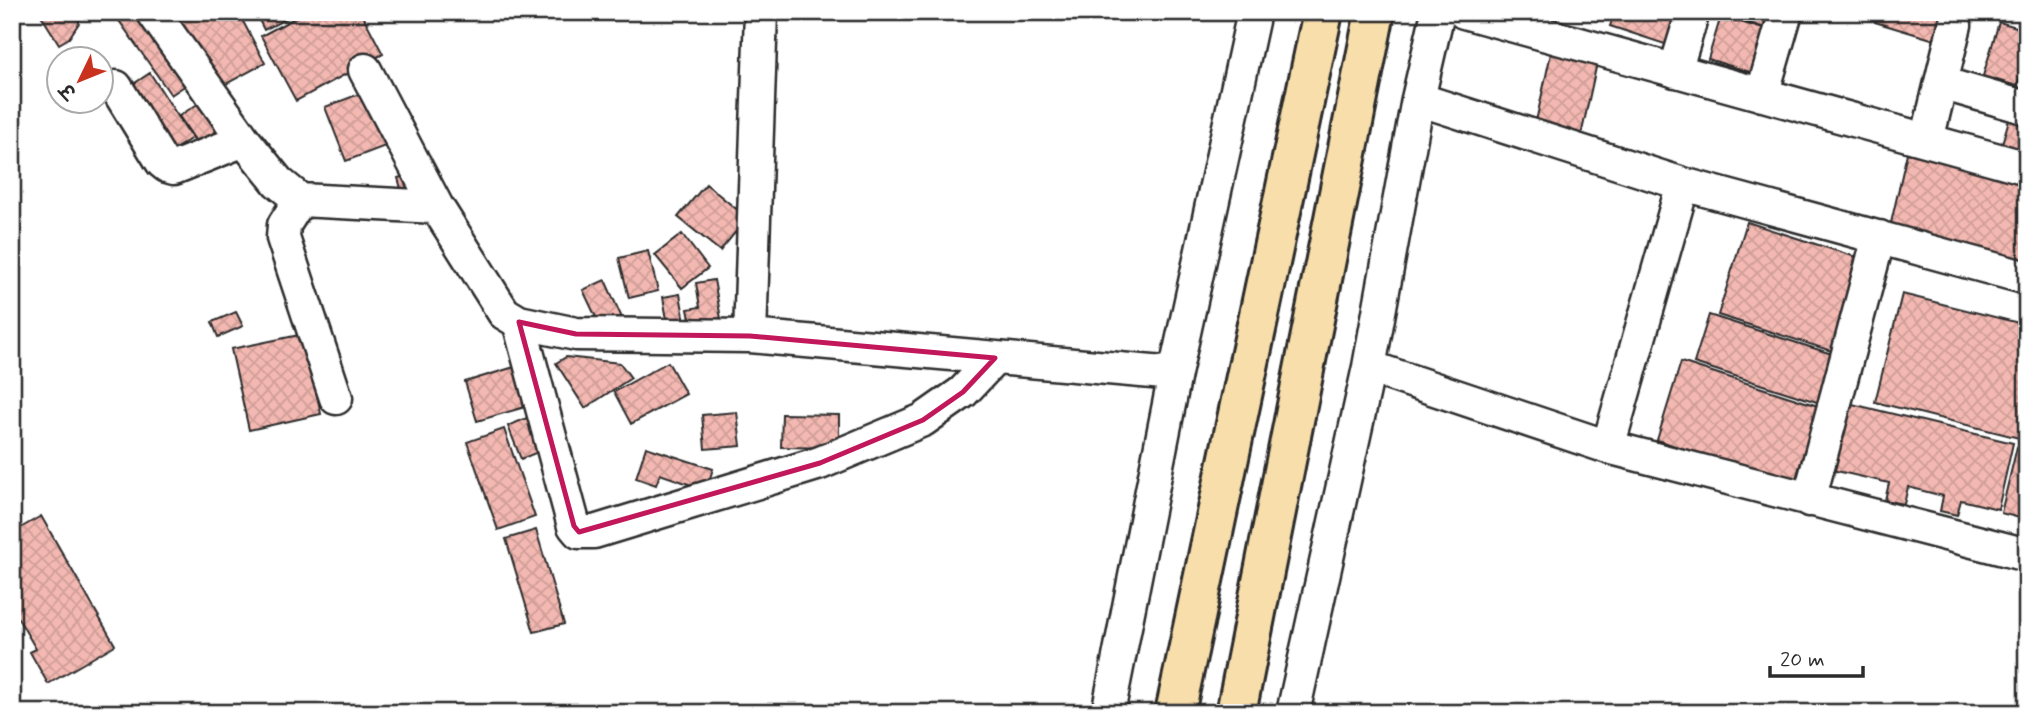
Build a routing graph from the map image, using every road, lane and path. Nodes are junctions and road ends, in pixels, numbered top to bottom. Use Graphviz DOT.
graph roads {
  1 [pos="153,12"];
  2 [pos="761,12"];
  3 [pos="1254,12"];
  4 [pos="1323,12"];
  5 [pos="1374,12"];
  6 [pos="1438,12"];
  7 [pos="1464,12"];
  8 [pos="1693,12"];
  9 [pos="1786,12"];
  10 [pos="1559,25"];
  11 [pos="1955,25"];
  12 [pos="365,70"];
  13 [pos="1675,71"];
  14 [pos="1941,83"];
  15 [pos="116,87"];
  16 [pos="1762,94"];
  17 [pos="1418,99"];
  18 [pos="2027,108"];
  19 [pos="244,140"];
  20 [pos="1927,141"];
  21 [pos="2027,168"];
  22 [pos="1683,184"];
  23 [pos="300,200"];
  24 [pos="437,207"];
  25 [pos="1879,237"];
  26 [pos="2027,278"];
  27 [pos="519,322"];
  28 [pos="750,336"];
  29 [pos="995,358"];
  30 [pos="1369,367"];
  31 [pos="1175,374"];
  32 [pos="336,398"];
  33 [pos="1608,447"];
  34 [pos="1809,500"];
  35 [pos="2027,555"];
  36 [pos="1108,713"];
  37 [pos="1175,713"];
  38 [pos="1236,713"];
  39 [pos="1293,713"];
  1 -- 19 [label="street"];
  2 -- 28 [label="street"];
  3 -- 31 [label="street"];
  4 -- 37 [label="main road"];
  5 -- 38 [label="main road"];
  6 -- 17 [label="street"];
  7 -- 10 [label="street"];
  8 -- 13 [label="street"];
  9 -- 16 [label="street"];
  10 -- 13 [label="street"];
  11 -- 14 [label="street"];
  12 -- 24 [label="street"];
  13 -- 16 [label="street"];
  14 -- 18 [label="street"];
  14 -- 20 [label="street"];
  15 -- 19 [label="street"];
  16 -- 20 [label="street"];
  17 -- 22 [label="street"];
  17 -- 30 [label="street"];
  19 -- 23 [label="street"];
  20 -- 21 [label="street"];
  22 -- 25 [label="street"];
  22 -- 33 [label="street"];
  23 -- 24 [label="street"];
  23 -- 32 [label="street"];
  24 -- 27 [label="street"];
  25 -- 26 [label="street"];
  25 -- 34 [label="street"];
  27 -- 28 [label="street"];
  27 -- 29 [label="street"];
  28 -- 29 [label="street"];
  29 -- 31 [label="street"];
  30 -- 33 [label="street"];
  30 -- 39 [label="street"];
  31 -- 36 [label="street"];
  33 -- 34 [label="street"];
  34 -- 35 [label="street"];
}
